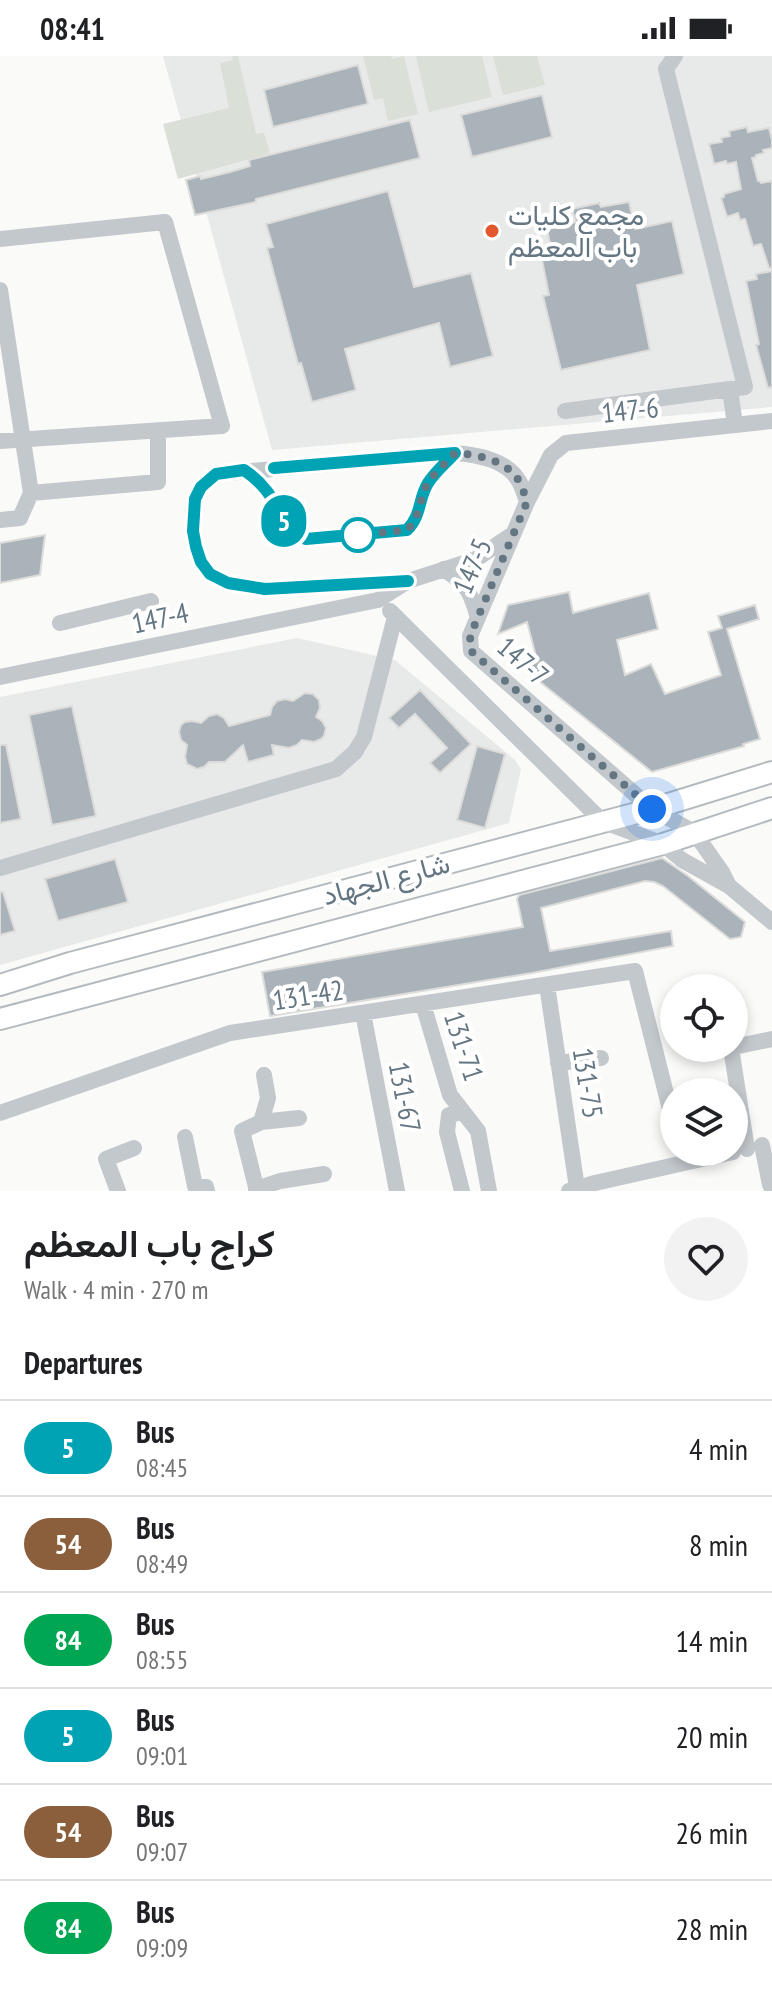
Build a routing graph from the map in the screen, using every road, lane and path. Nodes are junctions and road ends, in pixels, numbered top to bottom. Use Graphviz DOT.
graph roads {
  1 [pos="675,56"];
  2 [pos="0,239"];
  3 [pos="0,290"];
  4 [pos="730,389"];
  5 [pos="565,411"];
  6 [pos="772,421"];
  7 [pos="735,425"];
  8 [pos="158,431"];
  9 [pos="23,439"];
  10 [pos="0,441"];
  11 [pos="455,453"];
  12 [pos="244,470"];
  13 [pos="31,493"];
  14 [pos="527,502"];
  15 [pos="0,520"];
  16 [pos="513,534"];
  17 [pos="444,569"];
  18 [pos="408,581"];
  19 [pos="378,600"];
  20 [pos="151,601"];
  21 [pos="395,617"];
  22 [pos="478,618"];
  23 [pos="60,623"];
  24 [pos="0,677"];
  25 [pos="772,772"];
  26 [pos="772,808"];
  27 [pos="652,809"];
  28 [pos="602,821"];
  29 [pos="694,832"];
  30 [pos="663,844"];
  31 [pos="0,868"];
  32 [pos="729,886"];
  33 [pos="772,922"];
  34 [pos="0,985"];
  35 [pos="547,985"];
  36 [pos="423,1004"];
  37 [pos="363,1013"];
  38 [pos="0,1019"];
  39 [pos="772,1039"];
  40 [pos="748,1044"];
  41 [pos="601,1058"];
  42 [pos="735,1062"];
  43 [pos="558,1063"];
  44 [pos="264,1075"];
  45 [pos="662,1078"];
  46 [pos="463,1112"];
  47 [pos="0,1113"];
  48 [pos="299,1118"];
  49 [pos="261,1122"];
  50 [pos="185,1137"];
  51 [pos="134,1148"];
  52 [pos="750,1148"];
  53 [pos="660,1164"];
  54 [pos="324,1174"];
  55 [pos="770,1185"];
  56 [pos="256,1190"];
  57 [pos="573,1190"];
  58 [pos="118,1191"];
  59 [pos="207,1191"];
  60 [pos="397,1191"];
  61 [pos="462,1191"];
  62 [pos="489,1191"];
  1 -- 4 [label="street"];
  2 -- 8 [label="street"];
  3 -- 9 [label="street"];
  4 -- 5 [label="street"];
  4 -- 7 [label="street"];
  6 -- 7 [label="street, 147-6"];
  7 -- 14 [label="street, 147-6"];
  8 -- 9 [label="street"];
  8 -- 13 [label="street"];
  9 -- 10 [label="street"];
  9 -- 13 [label="street"];
  11 -- 12 [label="street"];
  11 -- 12 [label="street"];
  11 -- 14 [label="street"];
  12 -- 18 [label="street"];
  13 -- 15 [label="street"];
  14 -- 16 [label="street, 147-5"];
  16 -- 17 [label="street, 147-5"];
  16 -- 22 [label="street, 147-5"];
  17 -- 18 [label="street"];
  17 -- 22 [label="street, 147-7"];
  18 -- 19 [label="street"];
  19 -- 21 [label="street, 147-7"];
  19 -- 24 [label="street, 147-4"];
  20 -- 23 [label="street"];
  21 -- 28 [label="street, 147-7"];
  21 -- 31 [label="street"];
  22 -- 27 [label="street, 147-7"];
  25 -- 27 [label="main road, شارع الجهاد"];
  26 -- 29 [label="main road, شارع الجهاد"];
  27 -- 28 [label="main road, شارع الجهاد"];
  27 -- 29 [label="street"];
  28 -- 30 [label="street"];
  28 -- 34 [label="main road, شارع الجهاد"];
  29 -- 30 [label="main road, شارع الجهاد"];
  29 -- 32 [label="street"];
  30 -- 32 [label="street"];
  30 -- 38 [label="main road, شارع الجهاد"];
  32 -- 33 [label="street"];
  35 -- 36 [label="street, 131-42"];
  35 -- 43 [label="street, 131-75"];
  35 -- 45 [label="street, 131-42"];
  36 -- 37 [label="street, 131-42"];
  36 -- 46 [label="street, 131-71"];
  37 -- 47 [label="street, 131-42"];
  37 -- 60 [label="street, 131-67"];
  39 -- 40 [label="street"];
  41 -- 43 [label="street"];
  42 -- 52 [label="street"];
  43 -- 57 [label="street, 131-75"];
  44 -- 49 [label="street"];
  46 -- 61 [label="street"];
  46 -- 62 [label="street, 131-71"];
  48 -- 49 [label="street"];
  49 -- 56 [label="street"];
  50 -- 59 [label="street"];
  51 -- 58 [label="street"];
  52 -- 55 [label="street"];
  53 -- 57 [label="street"];
  54 -- 56 [label="street"];
}
